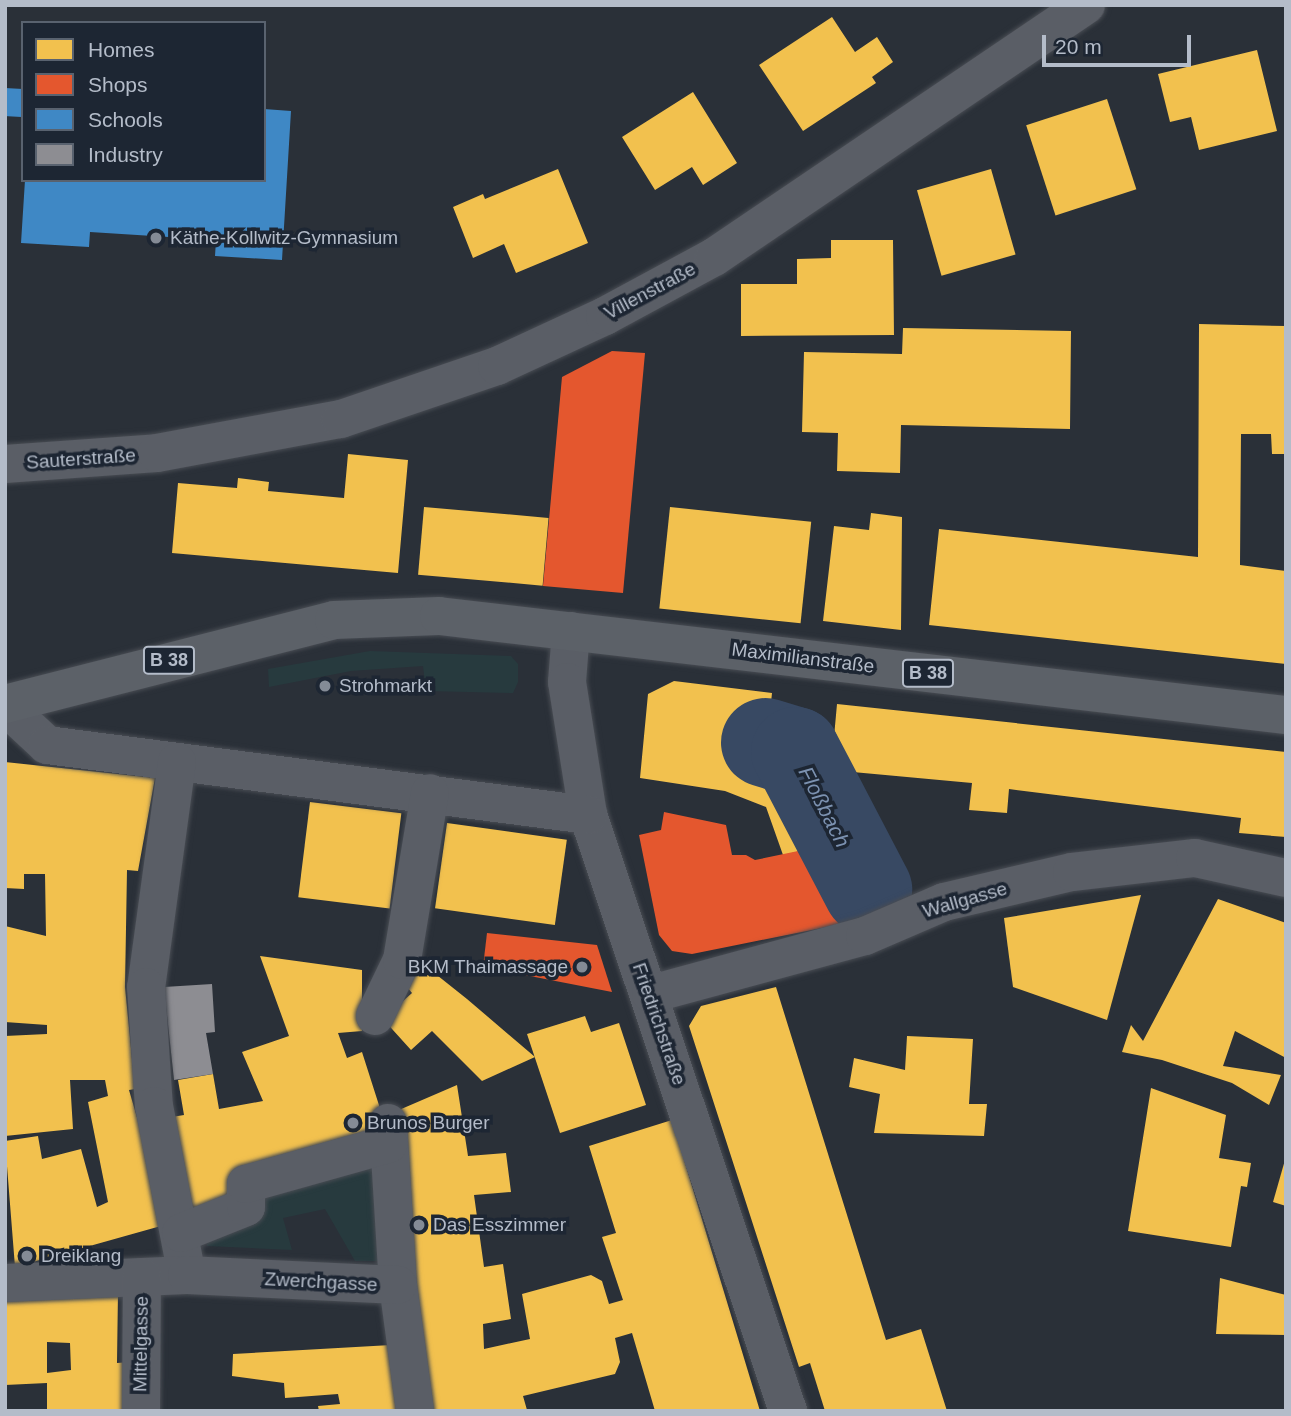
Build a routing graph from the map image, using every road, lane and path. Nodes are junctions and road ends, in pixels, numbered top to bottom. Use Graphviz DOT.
graph roads {
  1 [pos="1086,5"];
  2 [pos="157,453"];
  3 [pos="5,464"];
  4 [pos="570,631"];
  5 [pos="5,705"];
  6 [pos="1286,715"];
  7 [pos="177,762"];
  8 [pos="430,793"];
  9 [pos="588,815"];
  10 [pos="1286,878"];
  11 [pos="651,994"];
  12 [pos="375,1016"];
  13 [pos="181,1233"];
  14 [pos="187,1275"];
  15 [pos="142,1277"];
  16 [pos="5,1283"];
  17 [pos="398,1285"];
  18 [pos="141,1411"];
  19 [pos="415,1411"];
  20 [pos="788,1411"];
  1 -- 2 [label="street, Villenstraße"];
  2 -- 3 [label="street, Sauterstraße"];
  4 -- 5 [label="main road, B 38"];
  4 -- 6 [label="main road, Maximilianstraße / B 38"];
  4 -- 9 [label="street, Friedrichstraße"];
  5 -- 7 [label="street"];
  7 -- 8 [label="street"];
  7 -- 13 [label="street"];
  8 -- 9 [label="street"];
  8 -- 12 [label="street"];
  9 -- 11 [label="street, Friedrichstraße"];
  10 -- 11 [label="street, Wallgasse"];
  11 -- 20 [label="street, Friedrichstraße"];
  13 -- 14 [label="street"];
  13 -- 17 [label="street, Zwerchgasse"];
  14 -- 15 [label="street, Zwerchgasse"];
  14 -- 17 [label="street, Zwerchgasse"];
  15 -- 16 [label="street, Zwerchgasse"];
  15 -- 18 [label="street, Mittelgasse"];
  17 -- 19 [label="street"];
}
